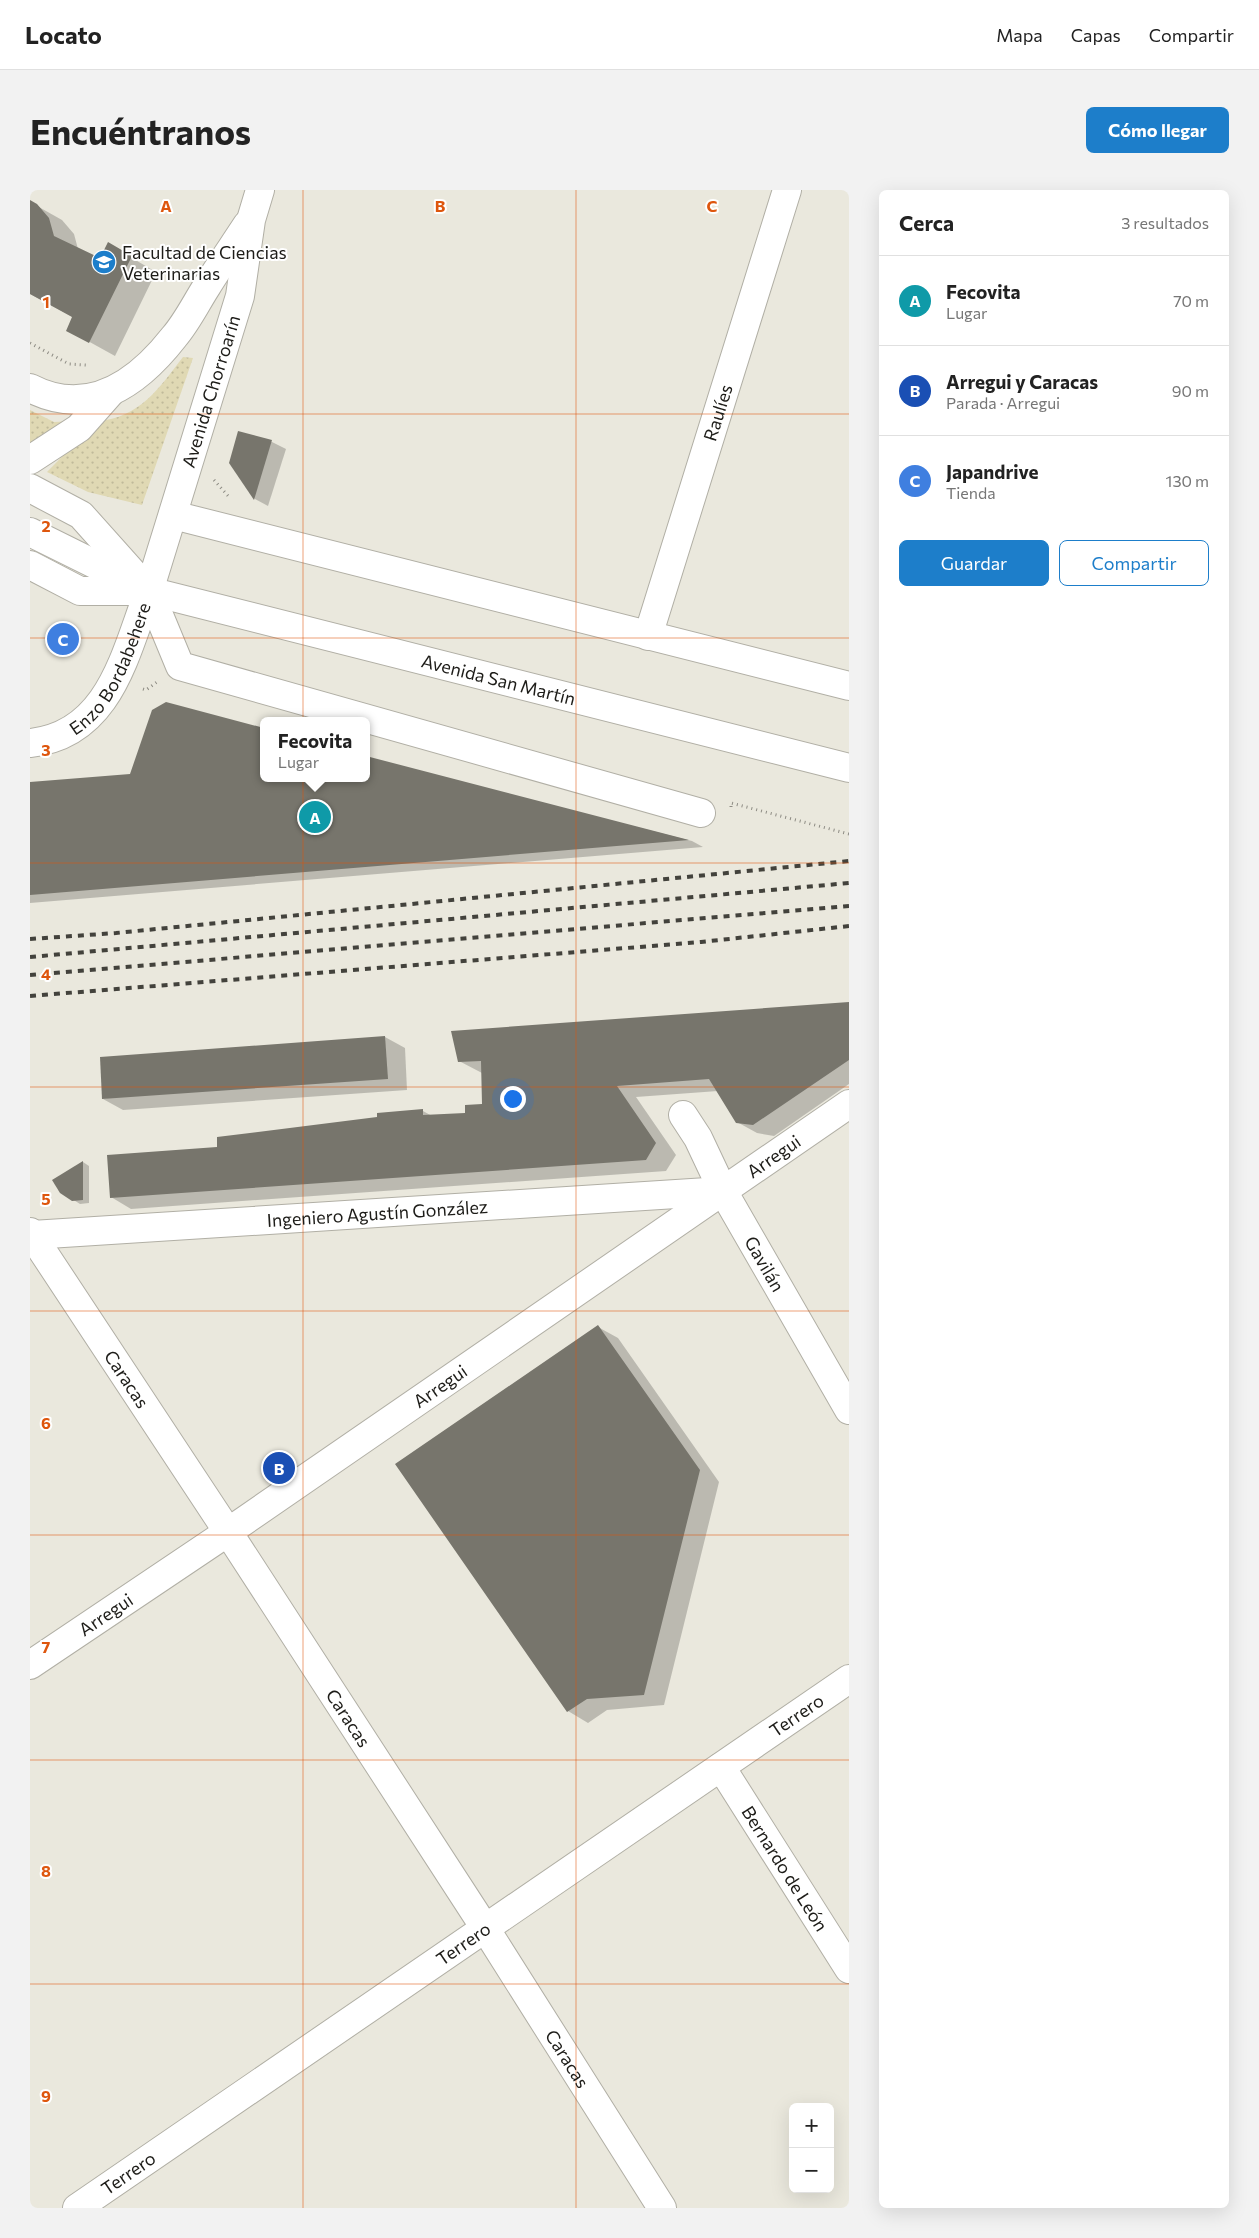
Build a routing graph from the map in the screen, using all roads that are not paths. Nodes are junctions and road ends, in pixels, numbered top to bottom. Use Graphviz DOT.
graph roads {
  1 [pos="260,190"];
  2 [pos="787,190"];
  3 [pos="251,220"];
  4 [pos="30,388"];
  5 [pos="110,393"];
  6 [pos="30,460"];
  7 [pos="30,488"];
  8 [pos="172,515"];
  9 [pos="30,532"];
  10 [pos="30,565"];
  11 [pos="148,591"];
  12 [pos="648,636"];
  13 [pos="849,686"];
  14 [pos="361,717"];
  15 [pos="370,720"];
  16 [pos="30,743"];
  17 [pos="849,768"];
  18 [pos="701,813"];
  19 [pos="849,1104"];
  20 [pos="684,1115"];
  21 [pos="723,1191"];
  22 [pos="31,1233"];
  23 [pos="849,1410"];
  24 [pos="228,1532"];
  25 [pos="30,1665"];
  26 [pos="849,1679"];
  27 [pos="720,1767"];
  28 [pos="485,1928"];
  29 [pos="849,1969"];
  30 [pos="77,2208"];
  31 [pos="662,2208"];
  1 -- 3 [label="street, Avenida Chorroarín"];
  2 -- 12 [label="street, Raulíes"];
  3 -- 5 [label="street"];
  3 -- 8 [label="street, Avenida Chorroarín"];
  4 -- 5 [label="street"];
  5 -- 6 [label="street"];
  7 -- 11 [label="street"];
  8 -- 11 [label="street, Avenida Chorroarín"];
  8 -- 12 [label="street"];
  9 -- 11 [label="street"];
  10 -- 11 [label="street, Avenida San Martín"];
  11 -- 14 [label="street"];
  11 -- 16 [label="street, Enzo Bordabehere"];
  11 -- 17 [label="street, Avenida San Martín"];
  12 -- 13 [label="street"];
  15 -- 18 [label="street"];
  19 -- 21 [label="street, Arregui"];
  20 -- 21 [label="street, Gavilán"];
  21 -- 22 [label="street, Ingeniero Agustín González"];
  21 -- 23 [label="street, Gavilán"];
  21 -- 24 [label="street, Arregui"];
  22 -- 24 [label="street, Caracas"];
  24 -- 25 [label="street, Arregui"];
  24 -- 28 [label="street, Caracas"];
  26 -- 27 [label="street, Terrero"];
  27 -- 28 [label="street, Terrero"];
  27 -- 29 [label="street, Bernardo de León"];
  28 -- 30 [label="street, Terrero"];
  28 -- 31 [label="street, Caracas"];
}
